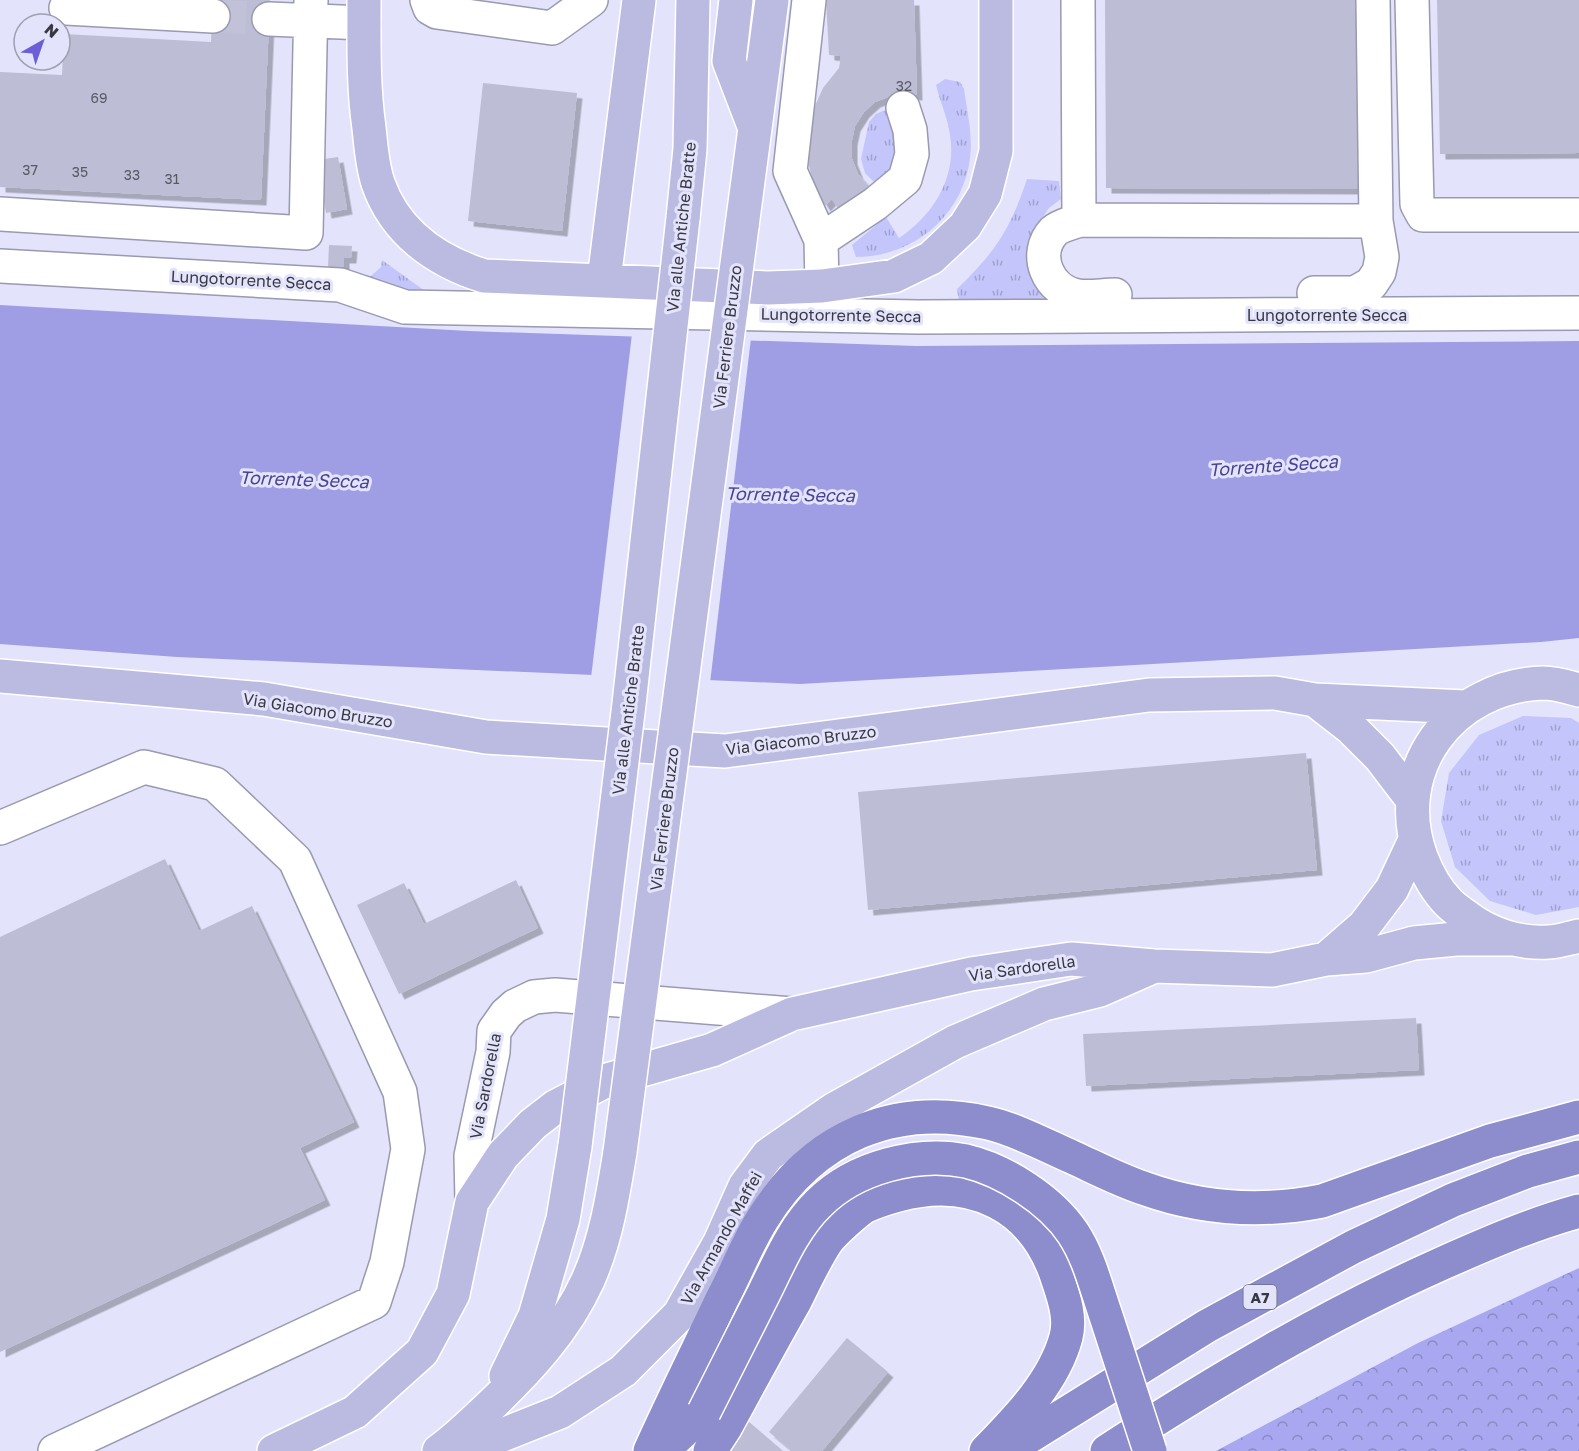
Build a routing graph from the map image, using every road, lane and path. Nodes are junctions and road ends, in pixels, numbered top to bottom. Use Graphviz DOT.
graph roads {
  1 [pos="427,0"];
  2 [pos="591,0"];
  3 [pos="639,0"];
  4 [pos="693,0"];
  5 [pos="772,0"];
  6 [pos="809,0"];
  7 [pos="996,0"];
  8 [pos="1078,0"];
  9 [pos="1373,0"];
  10 [pos="1413,0"];
  11 [pos="736,2"];
  12 [pos="66,8"];
  13 [pos="310,10"];
  14 [pos="364,12"];
  15 [pos="213,16"];
  16 [pos="269,19"];
  17 [pos="729,61"];
  18 [pos="903,108"];
  19 [pos="691,112"];
  20 [pos="754,127"];
  21 [pos="0,214"];
  22 [pos="1579,214"];
  23 [pos="1079,220"];
  24 [pos="1376,221"];
  25 [pos="821,240"];
  26 [pos="0,266"];
  27 [pos="604,280"];
  28 [pos="822,286"];
  29 [pos="1579,313"];
  30 [pos="0,676"];
  31 [pos="1579,690"];
  32 [pos="1315,700"];
  33 [pos="1465,707"];
  34 [pos="1412,800"];
  35 [pos="0,828"];
  36 [pos="1415,840"];
  37 [pos="1579,936"];
  38 [pos="1512,939"];
  39 [pos="1326,959"];
  40 [pos="1154,966"];
  41 [pos="792,1014"];
  42 [pos="1579,1117"];
  43 [pos="1579,1157"];
  44 [pos="472,1202"];
  45 [pos="1566,1215"];
  46 [pos="1257,1358"];
  47 [pos="492,1404"];
  48 [pos="355,1412"];
  49 [pos="713,1430"];
  50 [pos="55,1451"];
  51 [pos="274,1451"];
  52 [pos="315,1451"];
  53 [pos="439,1451"];
  54 [pos="462,1451"];
  55 [pos="650,1451"];
  56 [pos="662,1451"];
  57 [pos="688,1451"];
  58 [pos="986,1451"];
  59 [pos="1006,1451"];
  60 [pos="1107,1451"];
  61 [pos="1126,1451"];
  62 [pos="1150,1451"];
  1 -- 2 [label="street"];
  3 -- 27 [label="main road"];
  4 -- 19 [label="main road, Via alle Antiche Bratte"];
  5 -- 20 [label="main road, Via Ferriere Bruzzo"];
  6 -- 25 [label="street"];
  7 -- 28 [label="main road"];
  8 -- 23 [label="street"];
  9 -- 24 [label="street"];
  10 -- 22 [label="street"];
  11 -- 17 [label="main road"];
  12 -- 15 [label="street"];
  13 -- 14 [label="street"];
  13 -- 16 [label="street"];
  13 -- 21 [label="street"];
  14 -- 27 [label="main road"];
  17 -- 19 [label="main road"];
  17 -- 20 [label="main road"];
  18 -- 25 [label="street"];
  19 -- 47 [label="main road, Via alle Antiche Bratte, bridge"];
  20 -- 47 [label="main road, Via Ferriere Bruzzo, bridge"];
  23 -- 24 [label="street"];
  23 -- 24 [label="street"];
  25 -- 28 [label="street"];
  26 -- 29 [label="street, Lungotorrente Secca"];
  27 -- 28 [label="main road"];
  30 -- 32 [label="main road, Via Giacomo Bruzzo"];
  31 -- 33 [label="main road"];
  32 -- 33 [label="main road, Via Giacomo Bruzzo"];
  32 -- 34 [label="main road, Via Giacomo Bruzzo"];
  33 -- 34 [label="main road"];
  34 -- 36 [label="main road"];
  35 -- 50 [label="street"];
  36 -- 38 [label="main road"];
  36 -- 39 [label="main road, Via Sardorella"];
  37 -- 38 [label="main road"];
  38 -- 39 [label="main road, Via Sardorella"];
  39 -- 40 [label="main road, Via Sardorella"];
  40 -- 41 [label="main road, Via Sardorella"];
  40 -- 54 [label="main road, Via Armando Maffei"];
  41 -- 44 [label="main road, Via Sardorella"];
  41 -- 44 [label="street, Via Sardorella"];
  42 -- 55 [label="highway"];
  43 -- 59 [label="highway, A7"];
  44 -- 48 [label="main road, Via Sardorella"];
  45 -- 46 [label="highway"];
  46 -- 60 [label="highway"];
  46 -- 61 [label="highway"];
  47 -- 53 [label="main road, Via Ferriere Bruzzo"];
  48 -- 51 [label="main road, Via Sardorella"];
  48 -- 52 [label="main road, Via Sardorella"];
  49 -- 56 [label="highway"];
  49 -- 57 [label="highway"];
  49 -- 58 [label="highway"];
  49 -- 62 [label="highway, bridge"];
}
